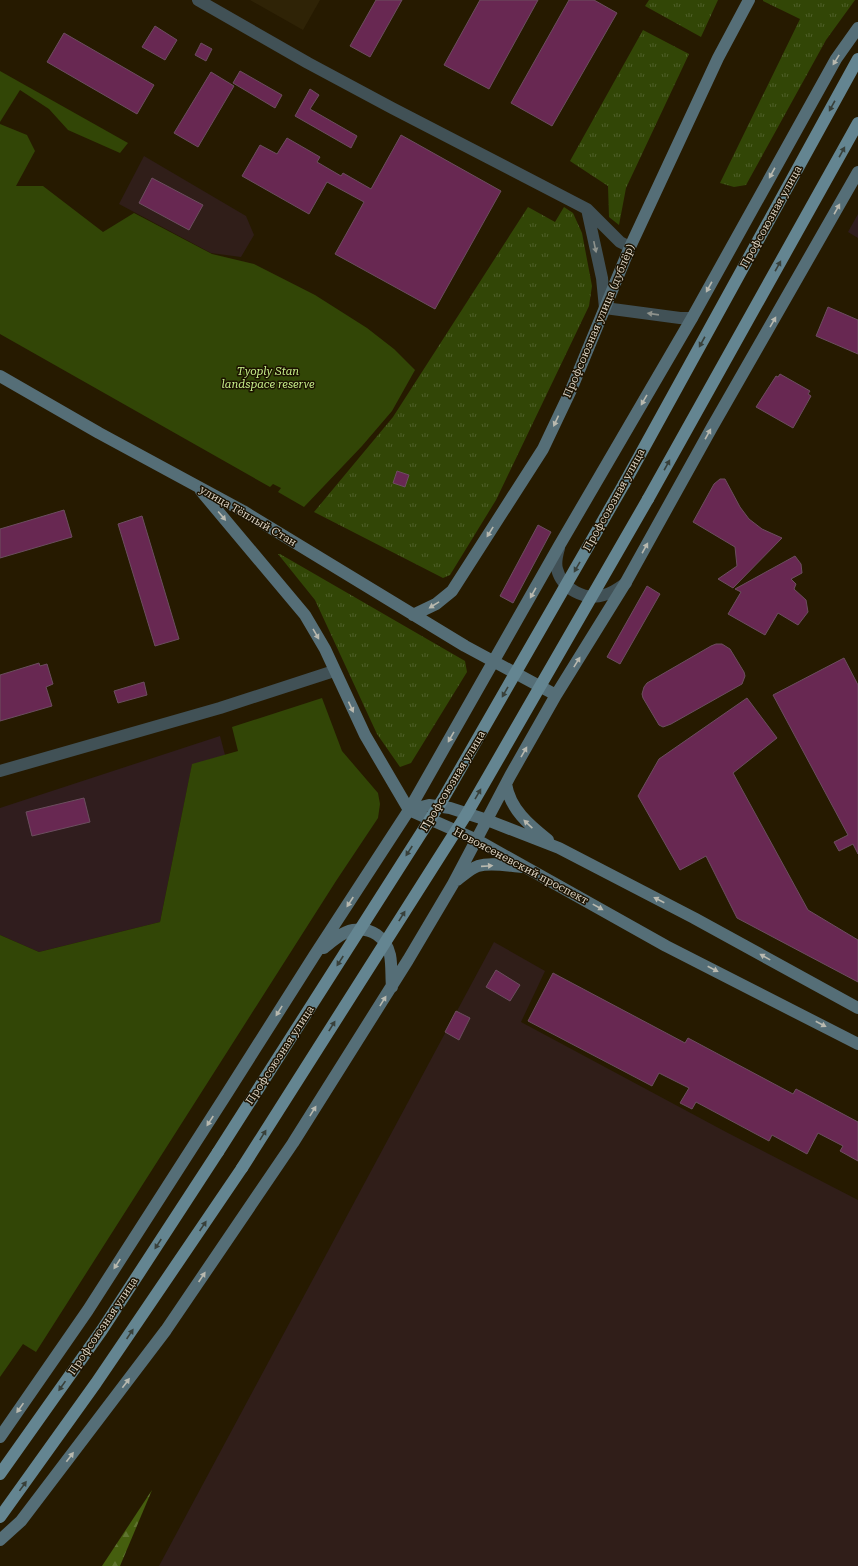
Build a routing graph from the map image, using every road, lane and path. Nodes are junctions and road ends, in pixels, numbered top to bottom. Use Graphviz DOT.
graph roads {
  1 [pos="198,0"];
  2 [pos="749,0"];
  3 [pos="858,28"];
  4 [pos="858,59"];
  5 [pos="858,124"];
  6 [pos="858,172"];
  7 [pos="587,209"];
  8 [pos="630,247"];
  9 [pos="605,308"];
  10 [pos="692,318"];
  11 [pos="0,376"];
  12 [pos="196,486"];
  13 [pos="559,546"];
  14 [pos="626,582"];
  15 [pos="414,615"];
  16 [pos="494,662"];
  17 [pos="334,671"];
  18 [pos="556,695"];
  19 [pos="0,771"];
  20 [pos="506,784"];
  21 [pos="409,810"];
  22 [pos="487,820"];
  23 [pos="477,840"];
  24 [pos="559,848"];
  25 [pos="528,868"];
  26 [pos="453,884"];
  27 [pos="314,956"];
  28 [pos="392,987"];
  29 [pos="858,1008"];
  30 [pos="858,1044"];
  31 [pos="0,1437"];
  32 [pos="0,1474"];
  33 [pos="0,1517"];
  34 [pos="0,1540"];
  1 -- 7 [label="street"];
  2 -- 8 [label="main road, Профсоюзная улица (дублёр)"];
  3 -- 10 [label="main road, Профсоюзная улица, one-way"];
  4 -- 32 [label="main road, Профсоюзная улица, one-way, bridge"];
  33 -- 5 [label="main road, one-way, bridge"];
  14 -- 6 [label="main road, one-way"];
  7 -- 8 [label="street"];
  7 -- 9 [label="street, one-way"];
  8 -- 9 [label="main road, Профсоюзная улица (дублёр)"];
  10 -- 9 [label="street, one-way"];
  9 -- 15 [label="main road, Профсоюзная улица (дублёр), one-way"];
  10 -- 13 [label="main road, Профсоюзная улица, one-way"];
  11 -- 12 [label="main road, улица Тёплый Стан"];
  12 -- 15 [label="main road, улица Тёплый Стан"];
  12 -- 17 [label="main road, one-way"];
  13 -- 14 [label="street"];
  13 -- 16 [label="main road, Профсоюзная улица, one-way"];
  18 -- 14 [label="main road, one-way"];
  15 -- 16 [label="main road, улица Тёплый Стан"];
  16 -- 18 [label="main road, улица Тёплый Стан"];
  16 -- 21 [label="main road, Профсоюзная улица, one-way"];
  17 -- 19 [label="street"];
  17 -- 21 [label="main road, one-way"];
  20 -- 18 [label="main road, one-way"];
  20 -- 22 [label="main road"];
  24 -- 20 [label="main road, one-way"];
  21 -- 22 [label="main road, Новоясеневский проспект"];
  21 -- 23 [label="main road, Новоясеневский проспект"];
  21 -- 27 [label="main road, Профсоюзная улица, one-way"];
  22 -- 23 [label="main road"];
  22 -- 24 [label="main road, Новоясеневский проспект"];
  23 -- 25 [label="main road, Новоясеневский проспект"];
  23 -- 26 [label="main road"];
  29 -- 24 [label="main road, Новоясеневский проспект, one-way"];
  26 -- 25 [label="main road, one-way"];
  25 -- 30 [label="main road, Новоясеневский проспект, one-way"];
  26 -- 28 [label="main road"];
  27 -- 28 [label="main road"];
  27 -- 31 [label="main road, Профсоюзная улица, one-way"];
  34 -- 28 [label="main road, one-way"];
}
